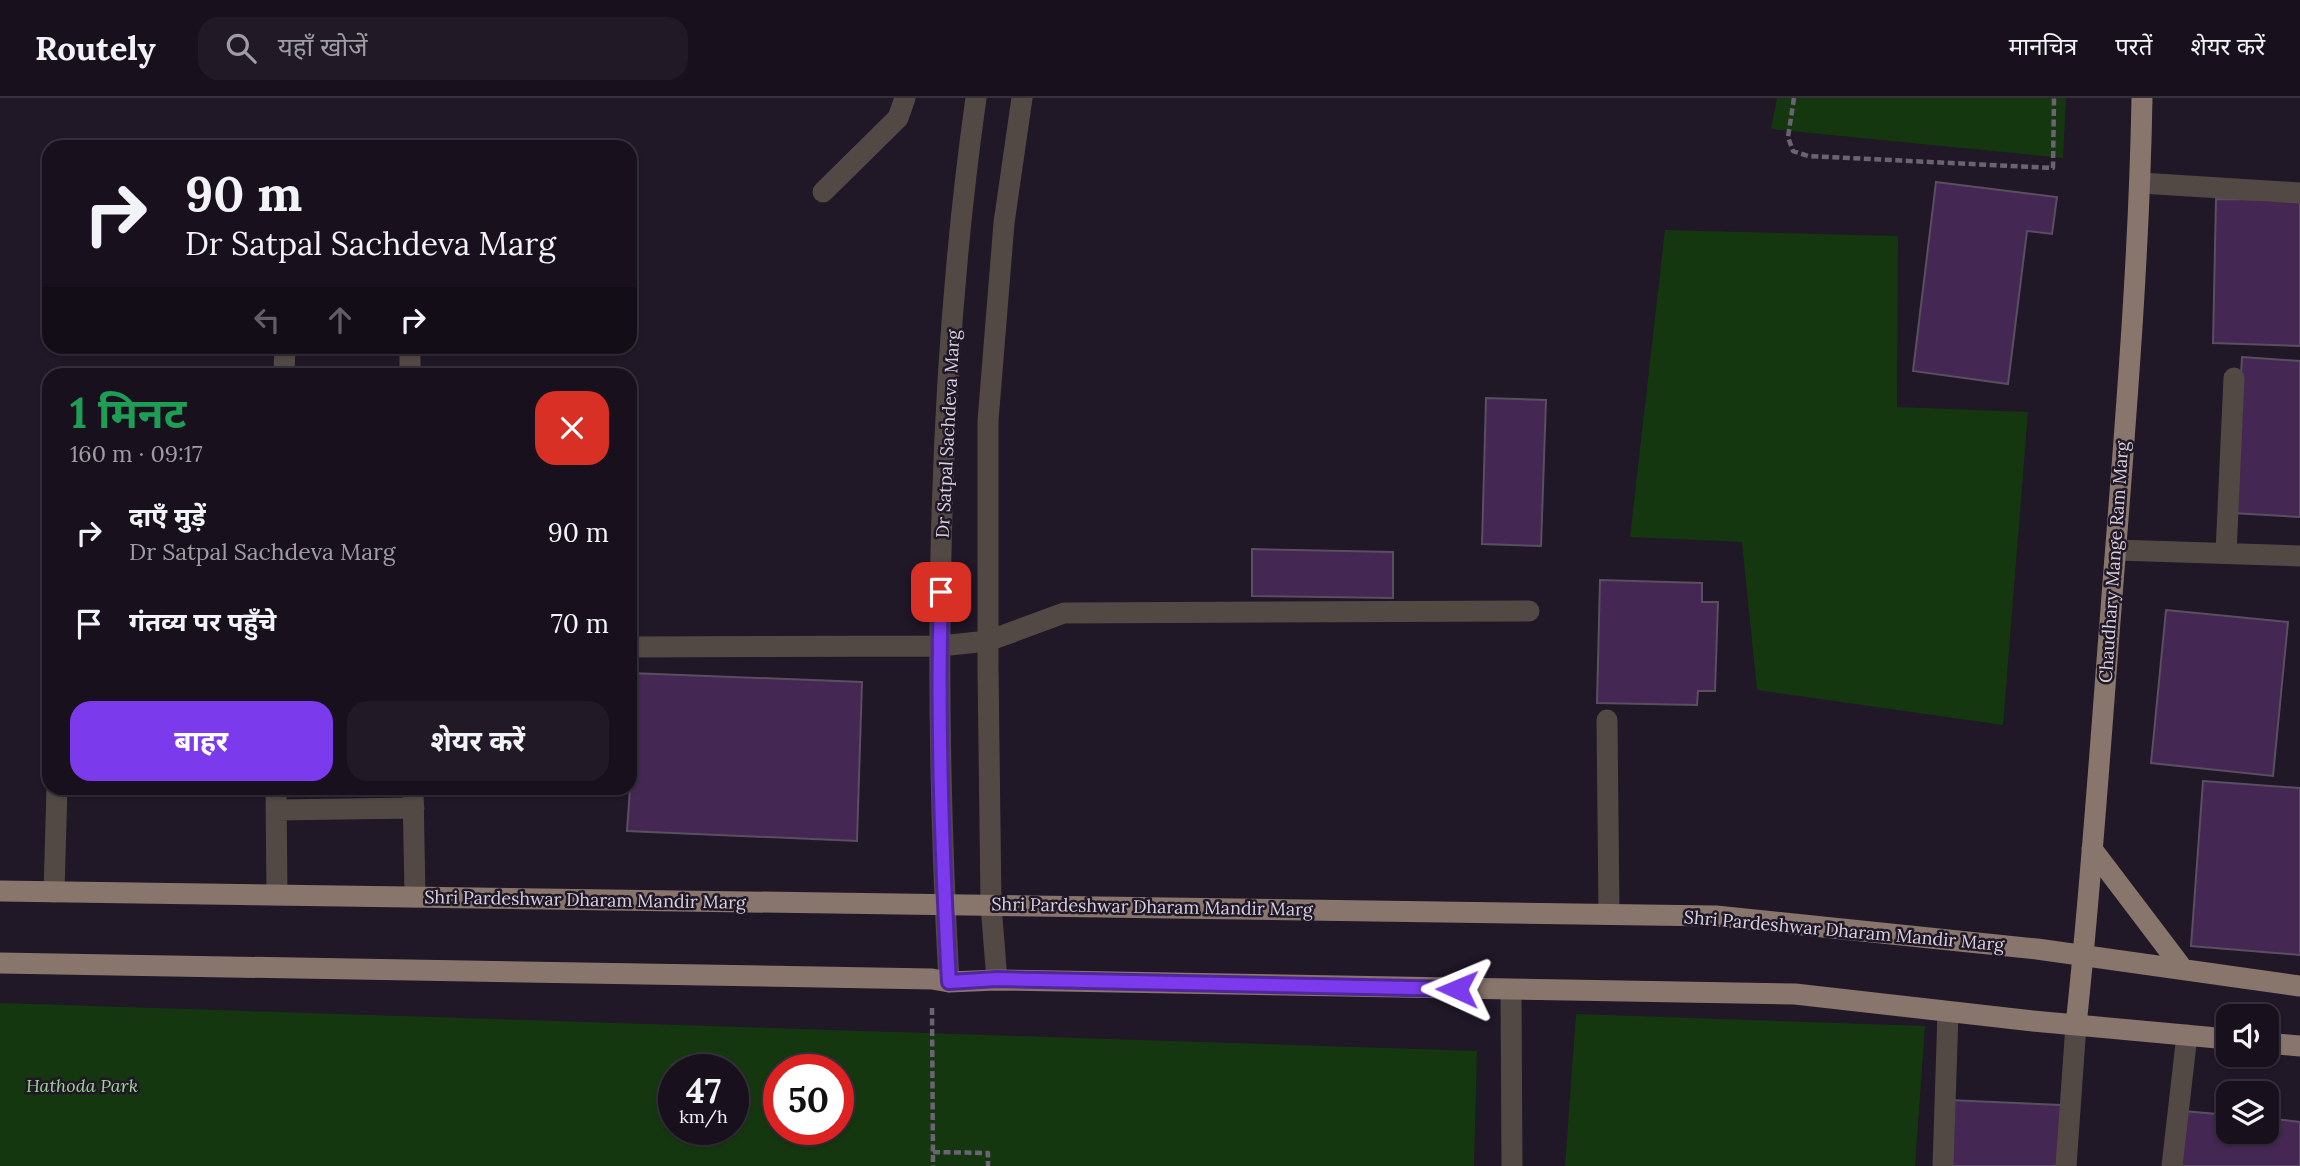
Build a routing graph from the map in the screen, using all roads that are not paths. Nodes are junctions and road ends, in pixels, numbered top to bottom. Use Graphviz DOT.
graph roads {
  1 [pos="905,98"];
  2 [pos="976,98"];
  3 [pos="1022,98"];
  4 [pos="2142,98"];
  5 [pos="2141,183"];
  6 [pos="823,192"];
  7 [pos="2300,193"];
  8 [pos="2234,378"];
  9 [pos="2116,550"];
  10 [pos="2227,553"];
  11 [pos="2300,556"];
  12 [pos="1529,611"];
  13 [pos="988,641"];
  14 [pos="940,646"];
  15 [pos="637,647"];
  16 [pos="1607,720"];
  17 [pos="57,795"];
  18 [pos="276,795"];
  19 [pos="414,798"];
  20 [pos="276,810"];
  21 [pos="2092,849"];
  22 [pos="0,891"];
  23 [pos="54,892"];
  24 [pos="276,895"];
  25 [pos="415,897"];
  26 [pos="945,905"];
  27 [pos="991,905"];
  28 [pos="1609,914"];
  29 [pos="2084,955"];
  30 [pos="0,963"];
  31 [pos="2183,969"];
  32 [pos="997,979"];
  33 [pos="941,981"];
  34 [pos="2300,986"];
  35 [pos="1511,990"];
  36 [pos="1948,1012"];
  37 [pos="2076,1025"];
  38 [pos="2187,1035"];
  39 [pos="2216,1038"];
  40 [pos="2279,1044"];
  41 [pos="2300,1046"];
  42 [pos="1512,1166"];
  43 [pos="1943,1166"];
  44 [pos="2066,1166"];
  45 [pos="2172,1166"];
  1 -- 6 [label="street"];
  2 -- 14 [label="street, Dr Satpal Sachdeva Marg"];
  3 -- 13 [label="street"];
  4 -- 5 [label="main road, Chaudhary Mange Ram Marg"];
  5 -- 7 [label="street"];
  5 -- 9 [label="main road, Chaudhary Mange Ram Marg"];
  8 -- 10 [label="street"];
  9 -- 10 [label="street"];
  9 -- 21 [label="main road, Chaudhary Mange Ram Marg"];
  10 -- 11 [label="street"];
  12 -- 13 [label="street"];
  13 -- 14 [label="street"];
  13 -- 27 [label="street"];
  14 -- 15 [label="street"];
  14 -- 26 [label="street, Dr Satpal Sachdeva Marg"];
  16 -- 28 [label="street"];
  17 -- 23 [label="street"];
  18 -- 20 [label="street"];
  19 -- 20 [label="street"];
  19 -- 25 [label="street"];
  20 -- 24 [label="street"];
  21 -- 29 [label="main road, Chaudhary Mange Ram Marg"];
  21 -- 31 [label="main road"];
  22 -- 23 [label="main road, Shri Pardeshwar Dharam Mandir Marg"];
  23 -- 24 [label="main road, Shri Pardeshwar Dharam Mandir Marg"];
  24 -- 25 [label="main road, Shri Pardeshwar Dharam Mandir Marg"];
  25 -- 26 [label="main road, Shri Pardeshwar Dharam Mandir Marg"];
  26 -- 27 [label="main road, Shri Pardeshwar Dharam Mandir Marg"];
  26 -- 33 [label="street, Dr Satpal Sachdeva Marg"];
  27 -- 28 [label="main road, Shri Pardeshwar Dharam Mandir Marg"];
  27 -- 32 [label="street"];
  28 -- 29 [label="main road, Shri Pardeshwar Dharam Mandir Marg"];
  29 -- 31 [label="main road, Shri Pardeshwar Dharam Mandir Marg"];
  29 -- 37 [label="main road, Chaudhary Mange Ram Marg"];
  30 -- 33 [label="main road"];
  31 -- 34 [label="main road, Shri Pardeshwar Dharam Mandir Marg"];
  32 -- 33 [label="main road"];
  32 -- 35 [label="main road"];
  35 -- 36 [label="main road"];
  35 -- 42 [label="street"];
  36 -- 37 [label="main road"];
  36 -- 43 [label="street"];
  37 -- 38 [label="main road"];
  37 -- 44 [label="street"];
  38 -- 39 [label="main road"];
  38 -- 45 [label="street"];
  40 -- 41 [label="main road"];
}
